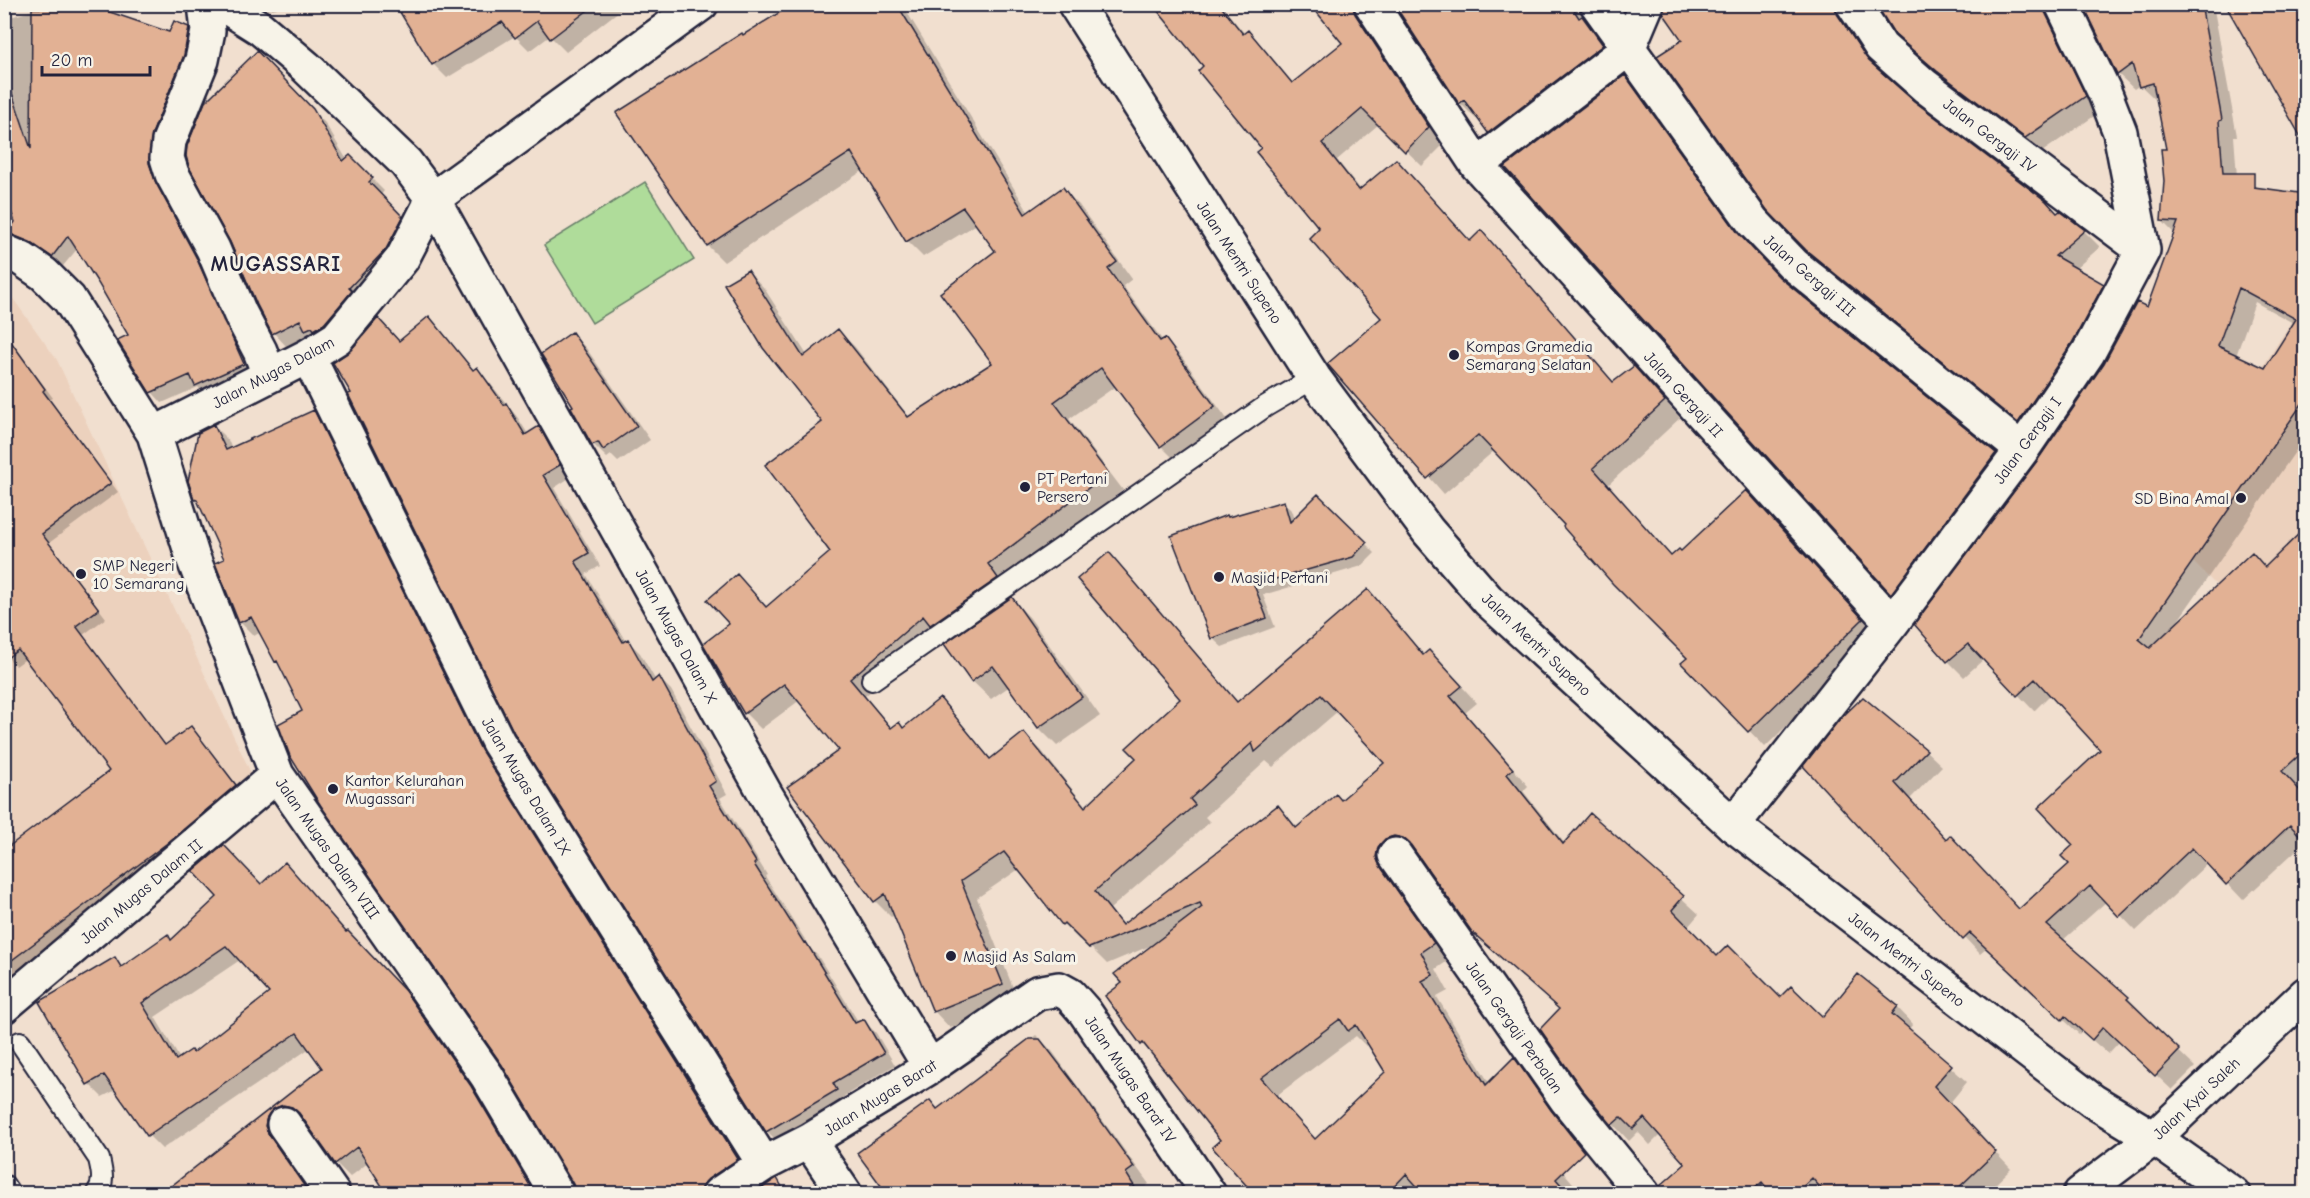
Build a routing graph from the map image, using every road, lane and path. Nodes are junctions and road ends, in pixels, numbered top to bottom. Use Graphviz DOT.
graph roads {
  1 [pos="205,4"];
  2 [pos="222,4"];
  3 [pos="1075,4"];
  4 [pos="1371,4"];
  5 [pos="1596,4"];
  6 [pos="1647,4"];
  7 [pos="1853,4"];
  8 [pos="2062,4"];
  9 [pos="698,6"];
  10 [pos="1628,49"];
  11 [pos="1477,165"];
  12 [pos="433,199"];
  13 [pos="2143,250"];
  14 [pos="4,251"];
  15 [pos="308,356"];
  16 [pos="269,375"];
  17 [pos="1314,378"];
  18 [pos="154,434"];
  19 [pos="2022,450"];
  20 [pos="1892,623"];
  21 [pos="872,680"];
  22 [pos="277,776"];
  23 [pos="1733,825"];
  24 [pos="1395,855"];
  25 [pos="1037,993"];
  26 [pos="2306,994"];
  27 [pos="4,1006"];
  28 [pos="20,1042"];
  29 [pos="930,1067"];
  30 [pos="284,1124"];
  31 [pos="2154,1138"];
  32 [pos="809,1141"];
  33 [pos="764,1164"];
  34 [pos="4,1185"];
  35 [pos="10,1194"];
  36 [pos="96,1194"];
  37 [pos="333,1194"];
  38 [pos="557,1194"];
  39 [pos="719,1194"];
  40 [pos="845,1194"];
  41 [pos="1209,1194"];
  42 [pos="1643,1194"];
  43 [pos="2080,1194"];
  44 [pos="2233,1194"];
  1 -- 16 [label="street"];
  2 -- 12 [label="street"];
  3 -- 17 [label="street, Jalan Mentri Supeno"];
  4 -- 11 [label="street, Jalan Gergaji II"];
  5 -- 10 [label="street, Jalan Gergaji III"];
  6 -- 10 [label="street"];
  7 -- 13 [label="street, Jalan Gergaji IV"];
  8 -- 13 [label="street"];
  9 -- 12 [label="street, Jalan Mugas Dalam"];
  10 -- 11 [label="street"];
  10 -- 19 [label="street, Jalan Gergaji III"];
  11 -- 20 [label="street, Jalan Gergaji II"];
  12 -- 15 [label="street, Jalan Mugas Dalam"];
  12 -- 29 [label="street, Jalan Mugas Dalam X"];
  13 -- 19 [label="street, Jalan Gergaji I"];
  14 -- 18 [label="street"];
  15 -- 16 [label="street, Jalan Mugas Dalam"];
  15 -- 33 [label="street, Jalan Mugas Dalam IX"];
  16 -- 18 [label="street, Jalan Mugas Dalam"];
  17 -- 21 [label="lane"];
  17 -- 23 [label="street, Jalan Mentri Supeno"];
  18 -- 22 [label="street, Jalan Mugas Dalam VIII"];
  19 -- 20 [label="street, Jalan Gergaji I"];
  20 -- 23 [label="street, Jalan Gergaji I"];
  22 -- 27 [label="street, Jalan Mugas Dalam II"];
  22 -- 38 [label="street, Jalan Mugas Dalam VIII"];
  23 -- 31 [label="street, Jalan Mentri Supeno"];
  24 -- 42 [label="street, Jalan Gergaji Perbalan"];
  25 -- 29 [label="street, Jalan Mugas Barat"];
  25 -- 41 [label="street, Jalan Mugas Barat IV"];
  26 -- 31 [label="street, Jalan Kyai Saleh"];
  28 -- 36 [label="lane"];
  29 -- 32 [label="street, Jalan Mugas Barat"];
  30 -- 37 [label="street"];
  31 -- 43 [label="street, Jalan Kyai Saleh"];
  31 -- 44 [label="street, Jalan Mentri Supeno"];
  32 -- 33 [label="street, Jalan Mugas Barat"];
  32 -- 40 [label="street"];
  33 -- 39 [label="street, Jalan Mugas Barat"];
  34 -- 35 [label="lane"];
}
